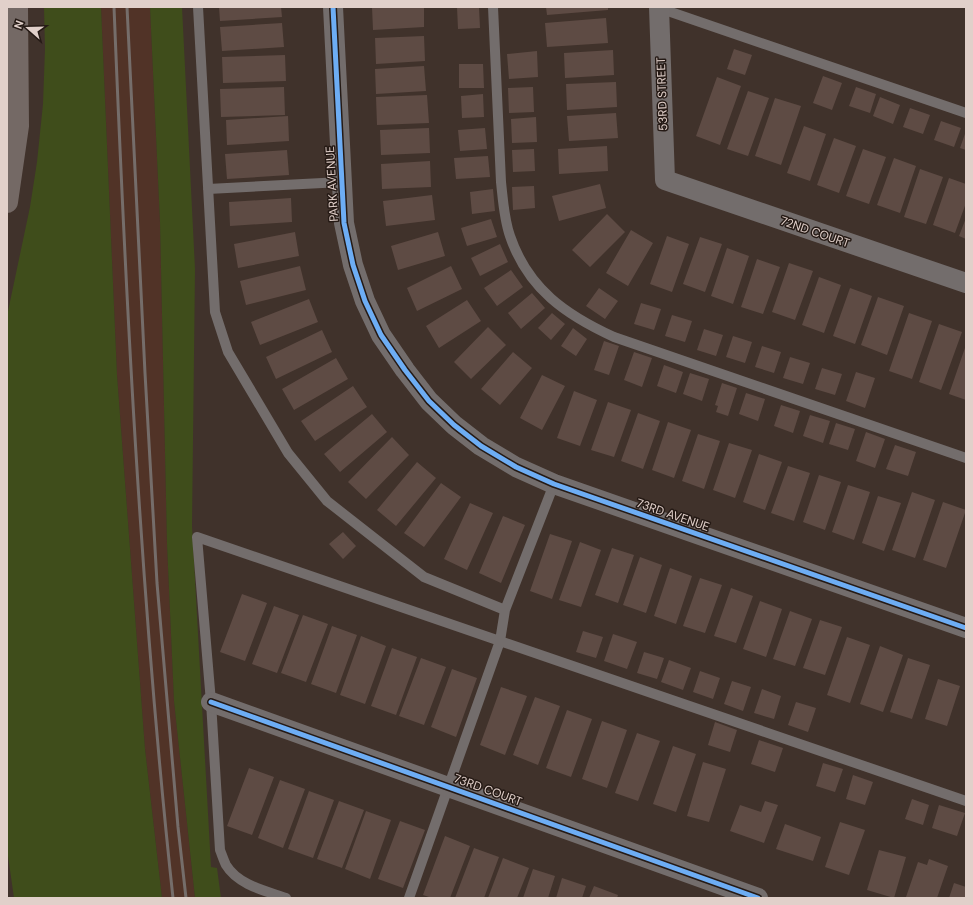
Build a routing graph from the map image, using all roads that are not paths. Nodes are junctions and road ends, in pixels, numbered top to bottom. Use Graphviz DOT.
graph roads {
  1 [pos="17,7"];
  2 [pos="198,7"];
  3 [pos="333,7"];
  4 [pos="493,7"];
  5 [pos="659,8"];
  6 [pos="966,113"];
  7 [pos="665,180"];
  8 [pos="342,182"];
  9 [pos="208,189"];
  10 [pos="7,202"];
  11 [pos="966,283"];
  12 [pos="405,370"];
  13 [pos="966,458"];
  14 [pos="554,484"];
  15 [pos="505,610"];
  16 [pos="966,628"];
  17 [pos="500,641"];
  18 [pos="211,702"];
  19 [pos="448,786"];
  20 [pos="966,801"];
  21 [pos="286,898"];
  22 [pos="409,898"];
  23 [pos="758,898"];
  1 -- 10 [label="highway"];
  2 -- 9 [label="lane"];
  3 -- 8 [label="street, PARK AVENUE"];
  4 -- 13 [label="lane"];
  5 -- 6 [label="lane"];
  5 -- 7 [label="street, 53RD STREET"];
  7 -- 11 [label="street, 72ND COURT"];
  8 -- 9 [label="lane"];
  8 -- 12 [label="street, PARK AVENUE"];
  9 -- 15 [label="lane"];
  12 -- 14 [label="street, 73RD AVENUE"];
  14 -- 15 [label="lane"];
  14 -- 16 [label="street, 73RD AVENUE"];
  15 -- 17 [label="lane"];
  17 -- 18 [label="lane"];
  17 -- 19 [label="lane"];
  17 -- 20 [label="lane"];
  18 -- 19 [label="street, 73RD COURT"];
  18 -- 21 [label="lane"];
  19 -- 22 [label="lane"];
  19 -- 23 [label="street, 73RD COURT"];
}
